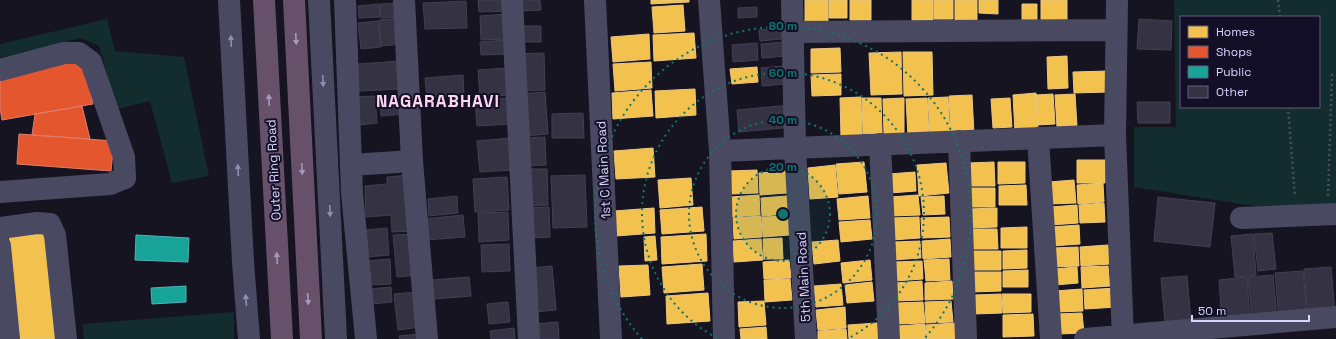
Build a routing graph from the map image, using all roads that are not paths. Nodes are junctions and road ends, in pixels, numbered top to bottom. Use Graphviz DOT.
graph roads {
  1 [pos="229,0"];
  2 [pos="264,0"];
  3 [pos="294,0"];
  4 [pos="319,0"];
  5 [pos="345,0"];
  6 [pos="404,0"];
  7 [pos="512,0"];
  8 [pos="595,0"];
  9 [pos="709,0"];
  10 [pos="792,0"];
  11 [pos="1118,0"];
  12 [pos="1116,30"];
  13 [pos="793,32"];
  14 [pos="0,70"];
  15 [pos="1115,135"];
  16 [pos="1038,138"];
  17 [pos="959,141"];
  18 [pos="880,144"];
  19 [pos="795,148"];
  20 [pos="720,151"];
  21 [pos="412,161"];
  22 [pos="351,165"];
  23 [pos="0,192"];
  24 [pos="1332,207"];
  25 [pos="1241,218"];
  26 [pos="0,235"];
  27 [pos="1336,317"];
  28 [pos="1246,332"];
  29 [pos="1123,337"];
  30 [pos="9,339"];
  31 [pos="66,339"];
  32 [pos="249,339"];
  33 [pos="282,339"];
  34 [pos="311,339"];
  35 [pos="336,339"];
  36 [pos="366,339"];
  37 [pos="427,339"];
  38 [pos="528,339"];
  39 [pos="611,339"];
  40 [pos="724,339"];
  41 [pos="806,339"];
  42 [pos="889,339"];
  43 [pos="966,339"];
  44 [pos="1051,339"];
  45 [pos="1085,339"];
  32 -- 1 [label="street, one-way"];
  33 -- 2 [label="highway, Outer Ring Road, one-way"];
  3 -- 34 [label="highway, one-way"];
  4 -- 35 [label="street, one-way"];
  5 -- 22 [label="street"];
  6 -- 21 [label="street"];
  7 -- 38 [label="street"];
  8 -- 39 [label="street, 1st C Main Road"];
  9 -- 20 [label="street"];
  10 -- 13 [label="street, 5th Main Road"];
  11 -- 12 [label="street"];
  12 -- 13 [label="street"];
  12 -- 15 [label="street"];
  13 -- 19 [label="street, 5th Main Road"];
  14 -- 23 [label="street"];
  15 -- 16 [label="street"];
  15 -- 29 [label="street"];
  16 -- 17 [label="street"];
  16 -- 44 [label="street"];
  17 -- 18 [label="street"];
  17 -- 43 [label="street"];
  18 -- 19 [label="street"];
  18 -- 42 [label="street"];
  19 -- 20 [label="street"];
  19 -- 41 [label="street, 5th Main Road"];
  20 -- 40 [label="street"];
  21 -- 22 [label="street"];
  21 -- 37 [label="street"];
  22 -- 36 [label="street"];
  24 -- 25 [label="street"];
  26 -- 30 [label="street"];
  26 -- 31 [label="street"];
  27 -- 28 [label="street"];
  28 -- 29 [label="street"];
  29 -- 45 [label="street"];
}
